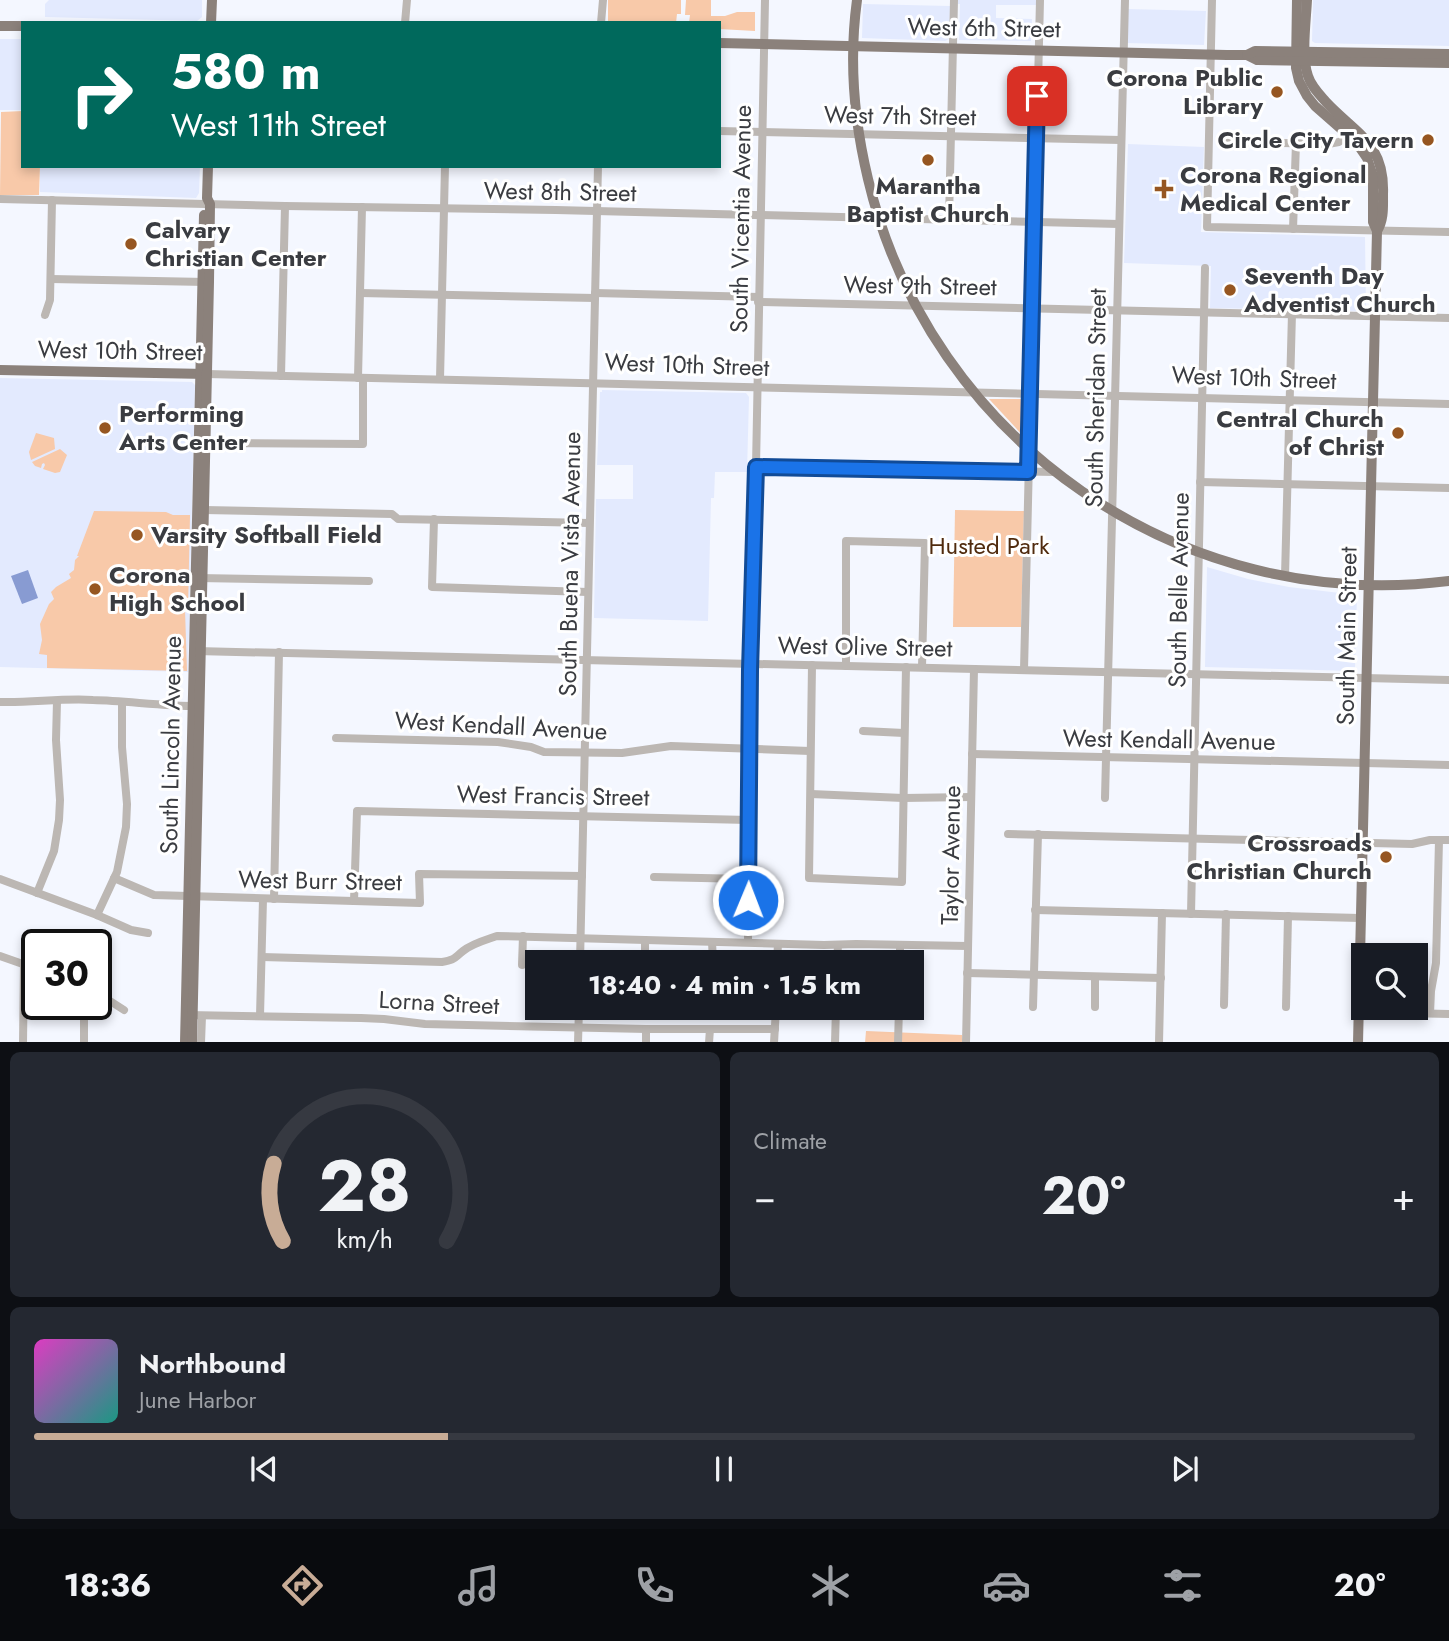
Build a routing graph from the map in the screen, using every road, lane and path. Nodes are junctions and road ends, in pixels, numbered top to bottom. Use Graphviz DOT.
graph roads {
  1 [pos="212,0"];
  2 [pos="407,0"];
  3 [pos="603,0"];
  4 [pos="765,0"];
  5 [pos="857,0"];
  6 [pos="954,0"];
  7 [pos="1040,0"];
  8 [pos="1125,0"];
  9 [pos="1212,0"];
  10 [pos="1297,0"];
  11 [pos="1307,0"];
  12 [pos="211,21"];
  13 [pos="405,21"];
  14 [pos="601,21"];
  15 [pos="0,26"];
  16 [pos="21,26"];
  17 [pos="721,43"];
  18 [pos="764,44"];
  19 [pos="853,46"];
  20 [pos="953,49"];
  21 [pos="1038,51"];
  22 [pos="1123,53"];
  23 [pos="1211,54"];
  24 [pos="1449,54"];
  25 [pos="1300,56"];
  26 [pos="1449,63"];
  27 [pos="721,131"];
  28 [pos="1352,131"];
  29 [pos="762,132"];
  30 [pos="859,133"];
  31 [pos="951,136"];
  32 [pos="1036,138"];
  33 [pos="1121,140"];
  34 [pos="1229,142"];
  35 [pos="1296,143"];
  36 [pos="208,168"];
  37 [pos="445,168"];
  38 [pos="598,168"];
  39 [pos="0,199"];
  40 [pos="52,200"];
  41 [pos="207,202"];
  42 [pos="285,206"];
  43 [pos="362,207"];
  44 [pos="444,209"];
  45 [pos="597,211"];
  46 [pos="761,216"];
  47 [pos="879,219"];
  48 [pos="949,220"];
  49 [pos="1034,222"];
  50 [pos="1119,224"];
  51 [pos="1293,229"];
  52 [pos="1377,231"];
  53 [pos="1449,232"];
  54 [pos="1205,268"];
  55 [pos="51,279"];
  56 [pos="206,282"];
  57 [pos="360,293"];
  58 [pos="442,295"];
  59 [pos="595,295"];
  60 [pos="759,299"];
  61 [pos="916,306"];
  62 [pos="1032,308"];
  63 [pos="1117,309"];
  64 [pos="1204,311"];
  65 [pos="1292,313"];
  66 [pos="45,315"];
  67 [pos="1375,316"];
  68 [pos="1449,318"];
  69 [pos="0,370"];
  70 [pos="204,374"];
  71 [pos="281,376"];
  72 [pos="361,378"];
  73 [pos="440,379"];
  74 [pos="593,383"];
  75 [pos="757,388"];
  76 [pos="972,391"];
  77 [pos="1030,393"];
  78 [pos="1115,395"];
  79 [pos="1202,397"];
  80 [pos="1290,399"];
  81 [pos="1373,402"];
  82 [pos="1449,404"];
  83 [pos="205,443"];
  84 [pos="1028,450"];
  85 [pos="756,467"];
  86 [pos="1028,472"];
  87 [pos="1054,472"];
  88 [pos="1200,482"];
  89 [pos="1288,485"];
  90 [pos="1371,487"];
  91 [pos="1449,488"];
  92 [pos="204,510"];
  93 [pos="1112,512"];
  94 [pos="434,519"];
  95 [pos="589,523"];
  96 [pos="1199,553"];
  97 [pos="1286,576"];
  98 [pos="199,578"];
  99 [pos="369,581"];
  100 [pos="1449,581"];
  101 [pos="1369,585"];
  102 [pos="588,592"];
  103 [pos="197,651"];
  104 [pos="279,652"];
  105 [pos="587,660"];
  106 [pos="750,663"];
  107 [pos="812,665"];
  108 [pos="846,666"];
  109 [pos="906,667"];
  110 [pos="922,667"];
  111 [pos="974,668"];
  112 [pos="1024,670"];
  113 [pos="1108,672"];
  114 [pos="1196,674"];
  115 [pos="1367,678"];
  116 [pos="1449,680"];
  117 [pos="57,701"];
  118 [pos="0,702"];
  119 [pos="122,702"];
  120 [pos="196,706"];
  121 [pos="863,731"];
  122 [pos="904,733"];
  123 [pos="336,738"];
  124 [pos="748,749"];
  125 [pos="810,751"];
  126 [pos="585,752"];
  127 [pos="972,754"];
  128 [pos="1106,757"];
  129 [pos="1194,759"];
  130 [pos="1365,764"];
  131 [pos="1449,765"];
  132 [pos="811,794"];
  133 [pos="903,797"];
  134 [pos="971,797"];
  135 [pos="1105,798"];
  136 [pos="583,816"];
  137 [pos="749,820"];
  138 [pos="1008,834"];
  139 [pos="1038,834"];
  140 [pos="1192,838"];
  141 [pos="1438,840"];
  142 [pos="1449,840"];
  143 [pos="1363,843"];
  144 [pos="582,876"];
  145 [pos="654,877"];
  146 [pos="114,878"];
  147 [pos="748,878"];
  148 [pos="0,879"];
  149 [pos="37,893"];
  150 [pos="192,897"];
  151 [pos="263,899"];
  152 [pos="274,899"];
  153 [pos="355,901"];
  154 [pos="1035,910"];
  155 [pos="1163,913"];
  156 [pos="1191,914"];
  157 [pos="1226,914"];
  158 [pos="97,915"];
  159 [pos="1288,916"];
  160 [pos="1360,918"];
  161 [pos="148,933"];
  162 [pos="523,936"];
  163 [pos="581,938"];
  164 [pos="645,940"];
  165 [pos="712,942"];
  166 [pos="748,942"];
  167 [pos="1360,943"];
  168 [pos="778,944"];
  169 [pos="900,944"];
  170 [pos="838,945"];
  171 [pos="968,946"];
  172 [pos="580,950"];
  173 [pos="645,950"];
  174 [pos="712,950"];
  175 [pos="778,950"];
  176 [pos="838,950"];
  177 [pos="900,950"];
  178 [pos="0,956"];
  179 [pos="262,957"];
  180 [pos="21,963"];
  181 [pos="522,965"];
  182 [pos="967,973"];
  183 [pos="1034,976"];
  184 [pos="1095,977"];
  185 [pos="1161,978"];
  186 [pos="112,1002"];
  187 [pos="1224,1005"];
  188 [pos="1033,1007"];
  189 [pos="1095,1007"];
  190 [pos="1286,1007"];
  191 [pos="124,1010"];
  192 [pos="1430,1013"];
  193 [pos="1449,1014"];
  194 [pos="193,1016"];
  195 [pos="260,1016"];
  196 [pos="23,1020"];
  197 [pos="84,1020"];
  198 [pos="578,1020"];
  199 [pos="775,1020"];
  200 [pos="836,1020"];
  201 [pos="899,1020"];
  202 [pos="1359,1020"];
  203 [pos="578,1027"];
  204 [pos="646,1029"];
  205 [pos="710,1029"];
  206 [pos="775,1029"];
  207 [pos="23,1042"];
  208 [pos="84,1042"];
  209 [pos="185,1042"];
  210 [pos="192,1042"];
  211 [pos="201,1042"];
  212 [pos="578,1042"];
  213 [pos="646,1042"];
  214 [pos="709,1042"];
  215 [pos="774,1042"];
  216 [pos="835,1042"];
  217 [pos="898,1042"];
  218 [pos="966,1042"];
  219 [pos="1160,1042"];
  220 [pos="1358,1042"];
  1 -- 12 [label="main road"];
  2 -- 13 [label="street"];
  3 -- 14 [label="street"];
  4 -- 18 [label="street, South Vicentia Avenue"];
  5 -- 19 [label="main road"];
  6 -- 20 [label="street"];
  7 -- 21 [label="street"];
  8 -- 22 [label="street, South Sheridan Street"];
  9 -- 23 [label="street"];
  10 -- 25 [label="main road, South Main Street"];
  11 -- 25 [label="main road, South Main Street"];
  15 -- 16 [label="main road"];
  17 -- 18 [label="main road, West 6th Street"];
  18 -- 19 [label="main road, West 6th Street"];
  18 -- 29 [label="street, South Vicentia Avenue"];
  19 -- 20 [label="main road, West 6th Street"];
  19 -- 30 [label="main road"];
  20 -- 21 [label="main road, West 6th Street"];
  20 -- 31 [label="street"];
  21 -- 22 [label="main road, West 6th Street"];
  21 -- 32 [label="street"];
  22 -- 23 [label="main road, West 6th Street"];
  22 -- 33 [label="street, South Sheridan Street"];
  23 -- 25 [label="main road, West 6th Street"];
  23 -- 51 [label="street"];
  24 -- 25 [label="main road"];
  25 -- 26 [label="main road"];
  25 -- 28 [label="main road, South Main Street"];
  27 -- 29 [label="street, West 7th Street"];
  28 -- 35 [label="street"];
  28 -- 52 [label="main road, South Main Street"];
  29 -- 30 [label="street, West 7th Street"];
  29 -- 46 [label="street, South Vicentia Avenue"];
  30 -- 31 [label="street, West 7th Street"];
  30 -- 47 [label="main road"];
  31 -- 32 [label="street, West 7th Street"];
  31 -- 48 [label="street"];
  32 -- 33 [label="street, West 7th Street"];
  32 -- 49 [label="street"];
  33 -- 50 [label="street, South Sheridan Street"];
  34 -- 35 [label="street"];
  35 -- 51 [label="street"];
  36 -- 41 [label="main road, South Lincoln Avenue"];
  37 -- 44 [label="street"];
  38 -- 45 [label="street, South Buena Vista Avenue"];
  39 -- 40 [label="street, West 8th Street"];
  40 -- 41 [label="street, West 8th Street"];
  40 -- 55 [label="street"];
  41 -- 42 [label="street, West 8th Street"];
  41 -- 56 [label="main road, South Lincoln Avenue"];
  42 -- 43 [label="street, West 8th Street"];
  42 -- 71 [label="street"];
  43 -- 44 [label="street, West 8th Street"];
  43 -- 57 [label="street"];
  44 -- 45 [label="street, West 8th Street"];
  44 -- 58 [label="street"];
  45 -- 46 [label="street, West 8th Street"];
  45 -- 59 [label="street, South Buena Vista Avenue"];
  46 -- 47 [label="street, West 8th Street"];
  46 -- 60 [label="street, South Vicentia Avenue"];
  47 -- 48 [label="street, West 8th Street"];
  47 -- 61 [label="main road"];
  48 -- 49 [label="street, West 8th Street"];
  49 -- 50 [label="street, West 8th Street"];
  49 -- 62 [label="street"];
  50 -- 63 [label="street, South Sheridan Street"];
  51 -- 52 [label="street"];
  52 -- 53 [label="street"];
  52 -- 67 [label="main road, South Main Street"];
  54 -- 64 [label="street, South Belle Avenue"];
  55 -- 56 [label="street"];
  55 -- 66 [label="street"];
  56 -- 70 [label="main road, South Lincoln Avenue"];
  57 -- 58 [label="street, West 9th Street"];
  57 -- 72 [label="street"];
  58 -- 59 [label="street, West 9th Street"];
  58 -- 73 [label="street"];
  59 -- 60 [label="street, West 9th Street"];
  59 -- 74 [label="street, South Buena Vista Avenue"];
  60 -- 61 [label="street, West 9th Street"];
  60 -- 75 [label="street, South Vicentia Avenue"];
  61 -- 62 [label="street, West 9th Street"];
  61 -- 76 [label="main road"];
  62 -- 63 [label="street, West 9th Street"];
  62 -- 77 [label="street"];
  63 -- 64 [label="street, West 9th Street"];
  63 -- 78 [label="street, South Sheridan Street"];
  64 -- 65 [label="street, West 9th Street"];
  64 -- 79 [label="street, South Belle Avenue"];
  65 -- 67 [label="street, West 9th Street"];
  65 -- 80 [label="street"];
  67 -- 68 [label="street, West 9th Street"];
  67 -- 81 [label="main road, South Main Street"];
  69 -- 70 [label="main road, West 10th Street"];
  70 -- 71 [label="street, West 10th Street"];
  70 -- 83 [label="main road, South Lincoln Avenue"];
  70 -- 98 [label="main road, South Lincoln Avenue"];
  71 -- 72 [label="street, West 10th Street"];
  72 -- 73 [label="street, West 10th Street"];
  72 -- 83 [label="street"];
  73 -- 74 [label="street, West 10th Street"];
  74 -- 75 [label="street, West 10th Street"];
  74 -- 95 [label="street, South Buena Vista Avenue"];
  75 -- 76 [label="street, West 10th Street"];
  75 -- 85 [label="street, South Vicentia Avenue"];
  76 -- 77 [label="street, West 10th Street"];
  76 -- 84 [label="main road"];
  77 -- 78 [label="street, West 10th Street"];
  77 -- 84 [label="street"];
  78 -- 79 [label="street, West 10th Street"];
  78 -- 93 [label="street, South Sheridan Street"];
  79 -- 80 [label="street, West 10th Street"];
  79 -- 88 [label="street, South Belle Avenue"];
  80 -- 81 [label="street, West 10th Street"];
  80 -- 89 [label="street"];
  81 -- 82 [label="street, West 10th Street"];
  81 -- 90 [label="main road, South Main Street"];
  83 -- 92 [label="main road, South Lincoln Avenue"];
  84 -- 86 [label="street"];
  84 -- 87 [label="main road"];
  85 -- 86 [label="street"];
  85 -- 106 [label="street, South Vicentia Avenue"];
  86 -- 87 [label="street"];
  86 -- 112 [label="street"];
  87 -- 93 [label="main road"];
  88 -- 89 [label="street"];
  88 -- 96 [label="street, South Belle Avenue"];
  89 -- 90 [label="street"];
  89 -- 97 [label="street"];
  90 -- 91 [label="street"];
  90 -- 101 [label="main road, South Main Street"];
  92 -- 94 [label="street"];
  92 -- 98 [label="main road, South Lincoln Avenue"];
  93 -- 96 [label="main road"];
  93 -- 113 [label="street, South Sheridan Street"];
  94 -- 95 [label="street"];
  94 -- 102 [label="street"];
  95 -- 102 [label="street, South Buena Vista Avenue"];
  96 -- 97 [label="main road"];
  96 -- 114 [label="street, South Belle Avenue"];
  97 -- 101 [label="main road"];
  98 -- 99 [label="street"];
  98 -- 103 [label="main road, South Lincoln Avenue"];
  100 -- 101 [label="main road"];
  101 -- 115 [label="main road, South Main Street"];
  102 -- 105 [label="street, South Buena Vista Avenue"];
  103 -- 104 [label="street, West Olive Street"];
  103 -- 120 [label="main road, South Lincoln Avenue"];
  104 -- 105 [label="street, West Olive Street"];
  104 -- 152 [label="street"];
  105 -- 106 [label="street, West Olive Street"];
  105 -- 126 [label="street, South Buena Vista Avenue"];
  106 -- 107 [label="street, West Olive Street"];
  106 -- 124 [label="street, South Vicentia Avenue"];
  107 -- 108 [label="street, West Olive Street"];
  107 -- 125 [label="street"];
  108 -- 109 [label="street, West Olive Street"];
  108 -- 110 [label="street"];
  109 -- 110 [label="street, West Olive Street"];
  109 -- 122 [label="street"];
  110 -- 111 [label="street, West Olive Street"];
  111 -- 112 [label="street, West Olive Street"];
  111 -- 127 [label="street, Taylor Avenue"];
  112 -- 113 [label="street, West Olive Street"];
  113 -- 114 [label="street, West Olive Street"];
  113 -- 128 [label="street, South Sheridan Street"];
  114 -- 115 [label="street, West Olive Street"];
  114 -- 129 [label="street, South Belle Avenue"];
  115 -- 116 [label="street, West Olive Street"];
  115 -- 130 [label="main road, South Main Street"];
  117 -- 118 [label="street"];
  117 -- 119 [label="street"];
  117 -- 149 [label="street"];
  119 -- 120 [label="street"];
  119 -- 146 [label="street"];
  120 -- 150 [label="main road, South Lincoln Avenue"];
  121 -- 122 [label="street"];
  122 -- 133 [label="street"];
  123 -- 126 [label="street, West Kendall Avenue"];
  124 -- 125 [label="street, West Kendall Avenue"];
  124 -- 126 [label="street, West Kendall Avenue"];
  124 -- 137 [label="street, South Vicentia Avenue"];
  125 -- 132 [label="street"];
  126 -- 136 [label="street, South Buena Vista Avenue"];
  127 -- 128 [label="street, West Kendall Avenue"];
  127 -- 134 [label="street, Taylor Avenue"];
  128 -- 129 [label="street, West Kendall Avenue"];
  128 -- 135 [label="street, South Sheridan Street"];
  129 -- 130 [label="street, West Kendall Avenue"];
  129 -- 140 [label="street, South Belle Avenue"];
  130 -- 131 [label="street, West Kendall Avenue"];
  130 -- 143 [label="main road, South Main Street"];
  132 -- 133 [label="street"];
  132 -- 133 [label="street"];
  133 -- 134 [label="street"];
  134 -- 171 [label="street, Taylor Avenue"];
  136 -- 137 [label="street, West Francis Street"];
  136 -- 144 [label="street, South Buena Vista Avenue"];
  136 -- 153 [label="street, West Francis Street"];
  137 -- 147 [label="street, South Vicentia Avenue"];
  138 -- 139 [label="street"];
  139 -- 140 [label="street"];
  139 -- 154 [label="street"];
  140 -- 143 [label="street"];
  140 -- 156 [label="street, South Belle Avenue"];
  141 -- 142 [label="street"];
  141 -- 143 [label="street"];
  141 -- 192 [label="street"];
  143 -- 160 [label="main road, South Main Street"];
  144 -- 153 [label="street, West Burr Street"];
  144 -- 163 [label="street, South Buena Vista Avenue"];
  145 -- 147 [label="street"];
  146 -- 150 [label="street, West Burr Street"];
  146 -- 158 [label="street"];
  147 -- 166 [label="street, South Vicentia Avenue"];
  148 -- 149 [label="street"];
  149 -- 158 [label="street"];
  150 -- 151 [label="street, West Burr Street"];
  150 -- 194 [label="main road, South Lincoln Avenue"];
  151 -- 152 [label="street, West Burr Street"];
  151 -- 179 [label="street"];
  152 -- 153 [label="street, West Burr Street"];
  154 -- 155 [label="street"];
  154 -- 183 [label="street"];
  155 -- 156 [label="street"];
  155 -- 185 [label="street"];
  156 -- 157 [label="street"];
  157 -- 159 [label="street"];
  157 -- 187 [label="street"];
  158 -- 161 [label="street"];
  159 -- 160 [label="street"];
  159 -- 190 [label="street"];
  160 -- 167 [label="main road, South Main Street"];
  162 -- 163 [label="street"];
  162 -- 179 [label="street"];
  162 -- 181 [label="street"];
  163 -- 164 [label="street"];
  163 -- 172 [label="street, South Buena Vista Avenue"];
  164 -- 165 [label="street"];
  164 -- 173 [label="street"];
  165 -- 166 [label="street"];
  165 -- 174 [label="street"];
  166 -- 168 [label="street"];
  168 -- 170 [label="street"];
  168 -- 175 [label="street"];
  169 -- 170 [label="street"];
  169 -- 171 [label="street"];
  169 -- 177 [label="street"];
  170 -- 176 [label="street"];
  171 -- 182 [label="street, Taylor Avenue"];
  178 -- 180 [label="street"];
  179 -- 195 [label="street"];
  182 -- 183 [label="street"];
  182 -- 218 [label="street, Taylor Avenue"];
  183 -- 184 [label="street"];
  183 -- 188 [label="street"];
  184 -- 185 [label="street"];
  184 -- 189 [label="street"];
  185 -- 219 [label="street"];
  186 -- 191 [label="street"];
  192 -- 193 [label="street"];
  194 -- 195 [label="street, Lorna Street"];
  194 -- 209 [label="main road, South Lincoln Avenue"];
  194 -- 210 [label="main road, South Lincoln Avenue"];
  194 -- 211 [label="street"];
  195 -- 203 [label="street, Lorna Street"];
  196 -- 207 [label="street"];
  197 -- 208 [label="street"];
  198 -- 203 [label="street"];
  199 -- 206 [label="street"];
  200 -- 216 [label="street"];
  201 -- 217 [label="street"];
  202 -- 220 [label="main road, South Main Street"];
  203 -- 204 [label="street, Lorna Street"];
  203 -- 212 [label="street"];
  204 -- 205 [label="street, Lorna Street"];
  204 -- 213 [label="street"];
  205 -- 206 [label="street, Lorna Street"];
  205 -- 214 [label="street"];
  206 -- 215 [label="street"];
}
